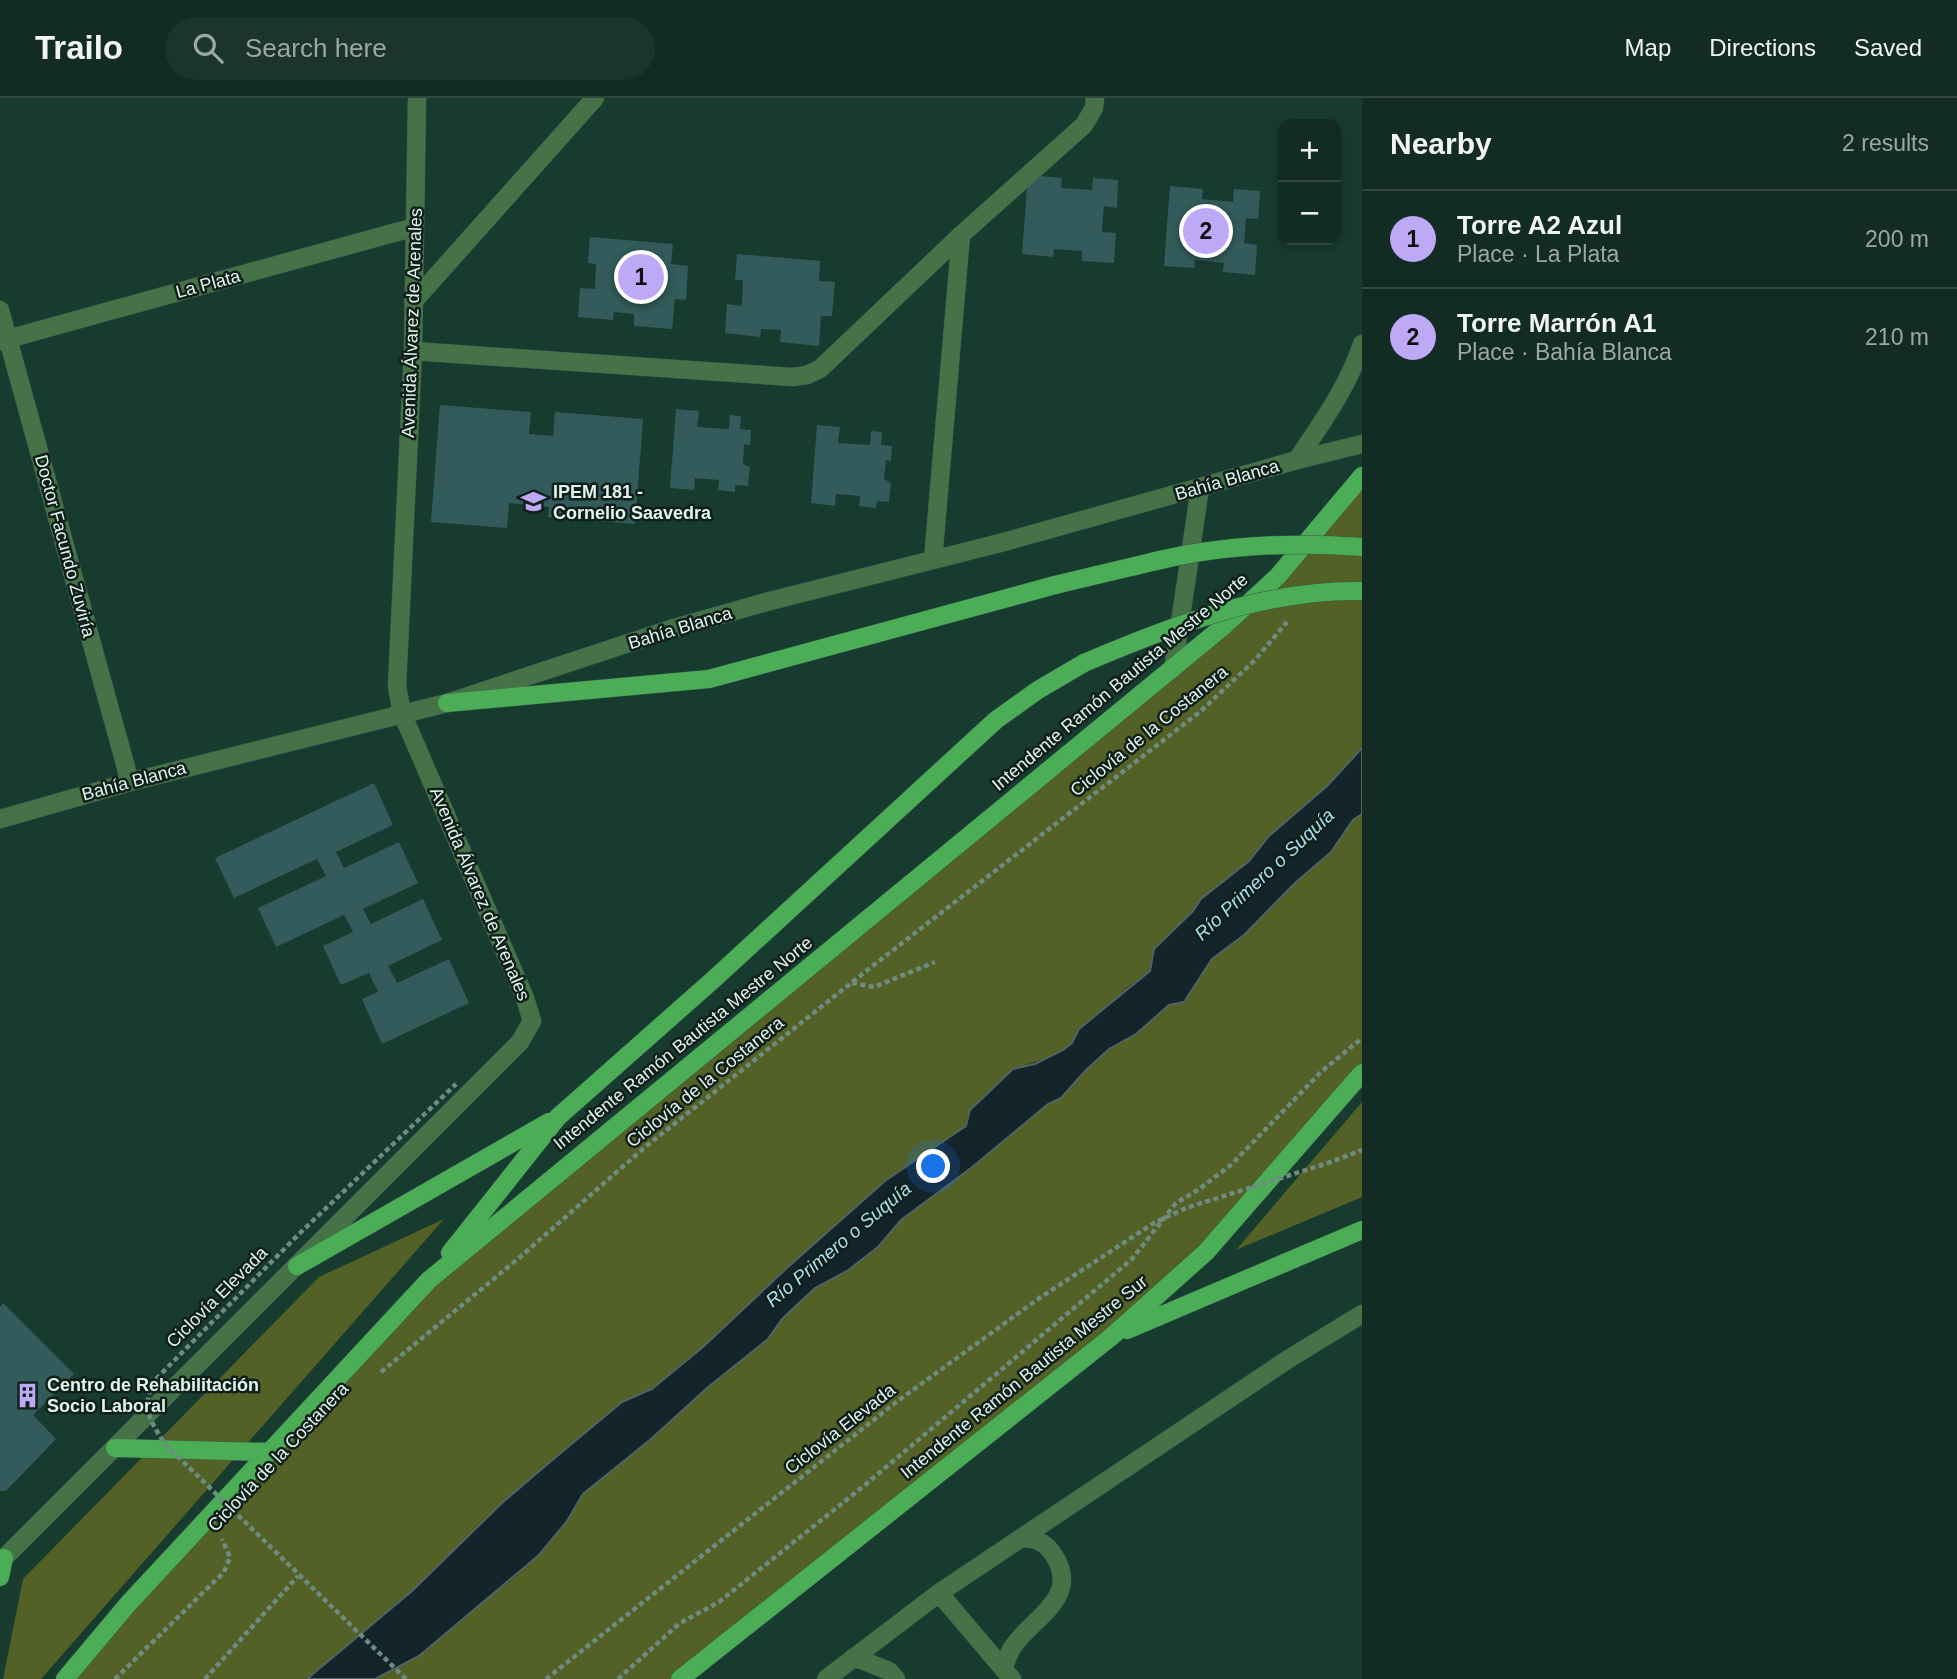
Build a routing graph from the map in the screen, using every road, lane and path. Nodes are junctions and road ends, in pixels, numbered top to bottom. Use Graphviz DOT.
graph roads {
  1 [pos="417,98"];
  2 [pos="594,98"];
  3 [pos="1095,98"];
  4 [pos="415,227"];
  5 [pos="961,235"];
  6 [pos="413,302"];
  7 [pos="0,310"];
  8 [pos="4,340"];
  9 [pos="1362,344"];
  10 [pos="413,351"];
  11 [pos="1362,444"];
  12 [pos="1297,460"];
  13 [pos="1362,476"];
  14 [pos="1200,488"];
  15 [pos="1362,547"];
  16 [pos="933,561"];
  17 [pos="1362,591"];
  18 [pos="1289,621"];
  19 [pos="1173,670"];
  20 [pos="447,703"];
  21 [pos="402,713"];
  22 [pos="130,782"];
  23 [pos="0,819"];
  24 [pos="934,962"];
  25 [pos="851,983"];
  26 [pos="1362,1038"];
  27 [pos="1362,1073"];
  28 [pos="456,1084"];
  29 [pos="558,1117"];
  30 [pos="1362,1150"];
  31 [pos="1362,1230"];
  32 [pos="297,1266"];
  33 [pos="429,1280"];
  34 [pos="1362,1314"];
  35 [pos="1111,1337"];
  36 [pos="375,1377"];
  37 [pos="115,1448"];
  38 [pos="269,1452"];
  39 [pos="247,1511"];
  40 [pos="239,1520"];
  41 [pos="230,1529"];
  42 [pos="221,1538"];
  43 [pos="1024,1538"];
  44 [pos="212,1548"];
  45 [pos="2,1558"];
  46 [pos="298,1576"];
  47 [pos="0,1577"];
  48 [pos="939,1593"];
  49 [pos="854,1657"];
  50 [pos="1008,1674"];
  51 [pos="65,1679"];
  52 [pos="115,1679"];
  53 [pos="205,1679"];
  54 [pos="406,1679"];
  55 [pos="546,1679"];
  56 [pos="618,1679"];
  57 [pos="680,1679"];
  58 [pos="826,1679"];
  59 [pos="896,1679"];
  1 -- 4 [label="street, Avenida Álvarez de Arenales"];
  2 -- 6 [label="street"];
  3 -- 5 [label="street"];
  4 -- 6 [label="street, Avenida Álvarez de Arenales"];
  4 -- 8 [label="street, La Plata"];
  5 -- 10 [label="street"];
  5 -- 16 [label="street"];
  6 -- 10 [label="street, Avenida Álvarez de Arenales"];
  7 -- 8 [label="street, Doctor Facundo Zuviría"];
  8 -- 22 [label="street, Doctor Facundo Zuviría"];
  9 -- 12 [label="street"];
  10 -- 21 [label="street, Avenida Álvarez de Arenales"];
  11 -- 12 [label="street, Bahía Blanca"];
  12 -- 14 [label="street, Bahía Blanca"];
  13 -- 19 [label="main road, Intendente Ramón Bautista Mestre Norte"];
  14 -- 16 [label="street, Bahía Blanca"];
  14 -- 19 [label="street"];
  15 -- 20 [label="main road, bridge"];
  16 -- 20 [label="street, Bahía Blanca"];
  17 -- 29 [label="main road, bridge"];
  18 -- 25 [label="path, Ciclovía de la Costanera"];
  19 -- 33 [label="main road, Intendente Ramón Bautista Mestre Norte"];
  20 -- 21 [label="street, Bahía Blanca"];
  21 -- 22 [label="street, Bahía Blanca"];
  21 -- 32 [label="street, Avenida Álvarez de Arenales"];
  22 -- 23 [label="street, Bahía Blanca"];
  24 -- 25 [label="path"];
  25 -- 36 [label="path, Ciclovía de la Costanera"];
  26 -- 56 [label="path"];
  27 -- 35 [label="main road, Intendente Ramón Bautista Mestre Sur"];
  28 -- 46 [label="path, Ciclovía Elevada, bridge"];
  29 -- 32 [label="main road"];
  29 -- 33 [label="main road"];
  30 -- 55 [label="path, Ciclovía Elevada, bridge"];
  31 -- 35 [label="main road"];
  32 -- 37 [label="street, Avenida Álvarez de Arenales"];
  33 -- 38 [label="main road, Intendente Ramón Bautista Mestre Norte"];
  34 -- 43 [label="street"];
  35 -- 57 [label="main road, Intendente Ramón Bautista Mestre Sur"];
  37 -- 38 [label="main road"];
  37 -- 45 [label="street, Avenida Álvarez de Arenales"];
  38 -- 51 [label="main road, Intendente Ramón Bautista Mestre Norte"];
  39 -- 40 [label="path, Ciclovía de la Costanera"];
  41 -- 42 [label="path, Ciclovía de la Costanera"];
  42 -- 44 [label="path, Ciclovía de la Costanera"];
  42 -- 52 [label="path"];
  43 -- 48 [label="street"];
  43 -- 50 [label="street"];
  45 -- 47 [label="main road"];
  46 -- 53 [label="path"];
  46 -- 54 [label="path, Ciclovía Elevada, bridge"];
  48 -- 49 [label="street"];
  48 -- 50 [label="street"];
  49 -- 58 [label="street"];
  49 -- 59 [label="street"];
}
